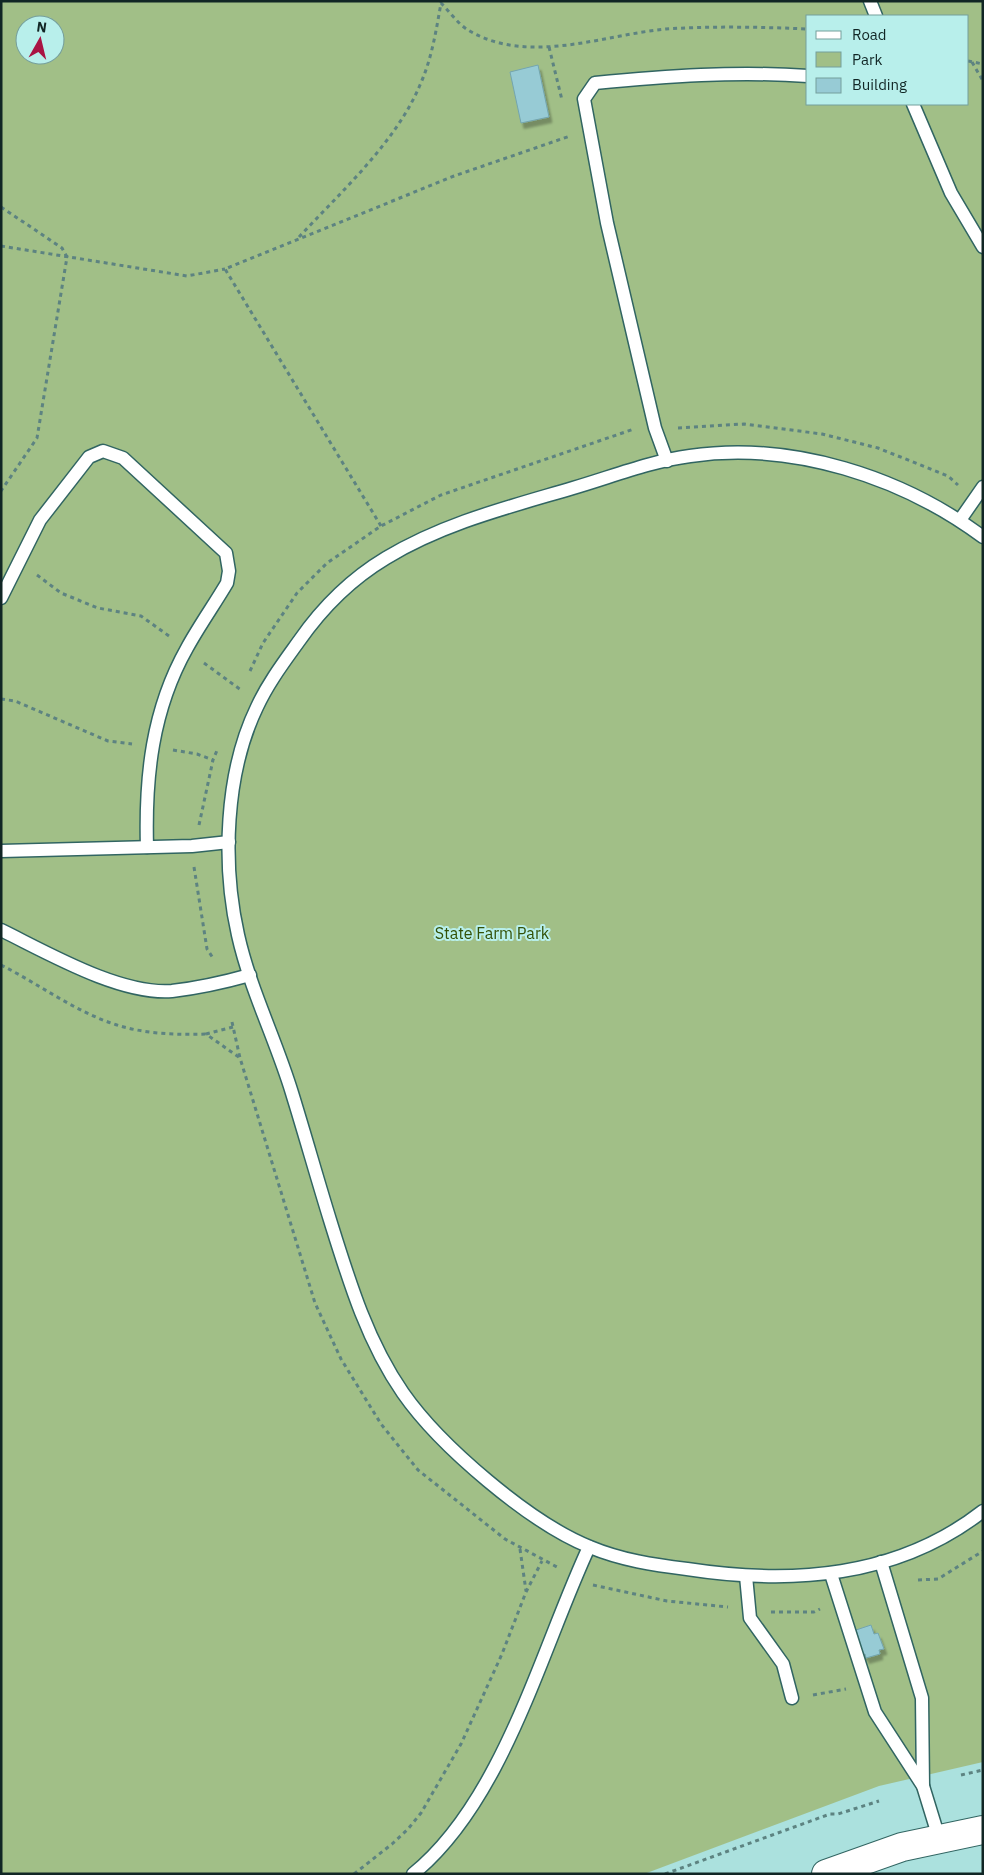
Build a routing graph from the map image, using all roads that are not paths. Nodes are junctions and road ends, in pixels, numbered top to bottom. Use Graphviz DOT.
graph roads {
  1 [pos="870,1"];
  2 [pos="876,15"];
  3 [pos="806,76"];
  4 [pos="913,105"];
  5 [pos="983,247"];
  6 [pos="667,461"];
  7 [pos="983,487"];
  8 [pos="960,520"];
  9 [pos="983,537"];
  10 [pos="1,598"];
  11 [pos="229,842"];
  12 [pos="147,847"];
  13 [pos="1,851"];
  14 [pos="1,930"];
  15 [pos="250,975"];
  16 [pos="983,1511"];
  17 [pos="589,1547"];
  18 [pos="880,1562"];
  19 [pos="832,1574"];
  20 [pos="746,1576"];
  21 [pos="792,1698"];
  22 [pos="923,1786"];
  23 [pos="983,1830"];
  24 [pos="940,1838"];
  25 [pos="414,1874"];
  26 [pos="826,1874"];
  1 -- 2 [label="lane"];
  3 -- 6 [label="lane"];
  4 -- 5 [label="lane"];
  6 -- 8 [label="lane"];
  6 -- 11 [label="lane"];
  7 -- 8 [label="lane"];
  8 -- 9 [label="lane"];
  10 -- 12 [label="lane"];
  11 -- 12 [label="lane"];
  11 -- 15 [label="lane"];
  12 -- 13 [label="lane"];
  14 -- 15 [label="lane"];
  15 -- 17 [label="lane"];
  16 -- 18 [label="lane"];
  17 -- 20 [label="lane"];
  17 -- 25 [label="lane"];
  18 -- 19 [label="lane"];
  18 -- 22 [label="lane"];
  19 -- 20 [label="lane"];
  19 -- 22 [label="lane"];
  20 -- 21 [label="lane"];
  22 -- 24 [label="lane"];
  23 -- 24 [label="main road"];
  24 -- 26 [label="main road"];
}
